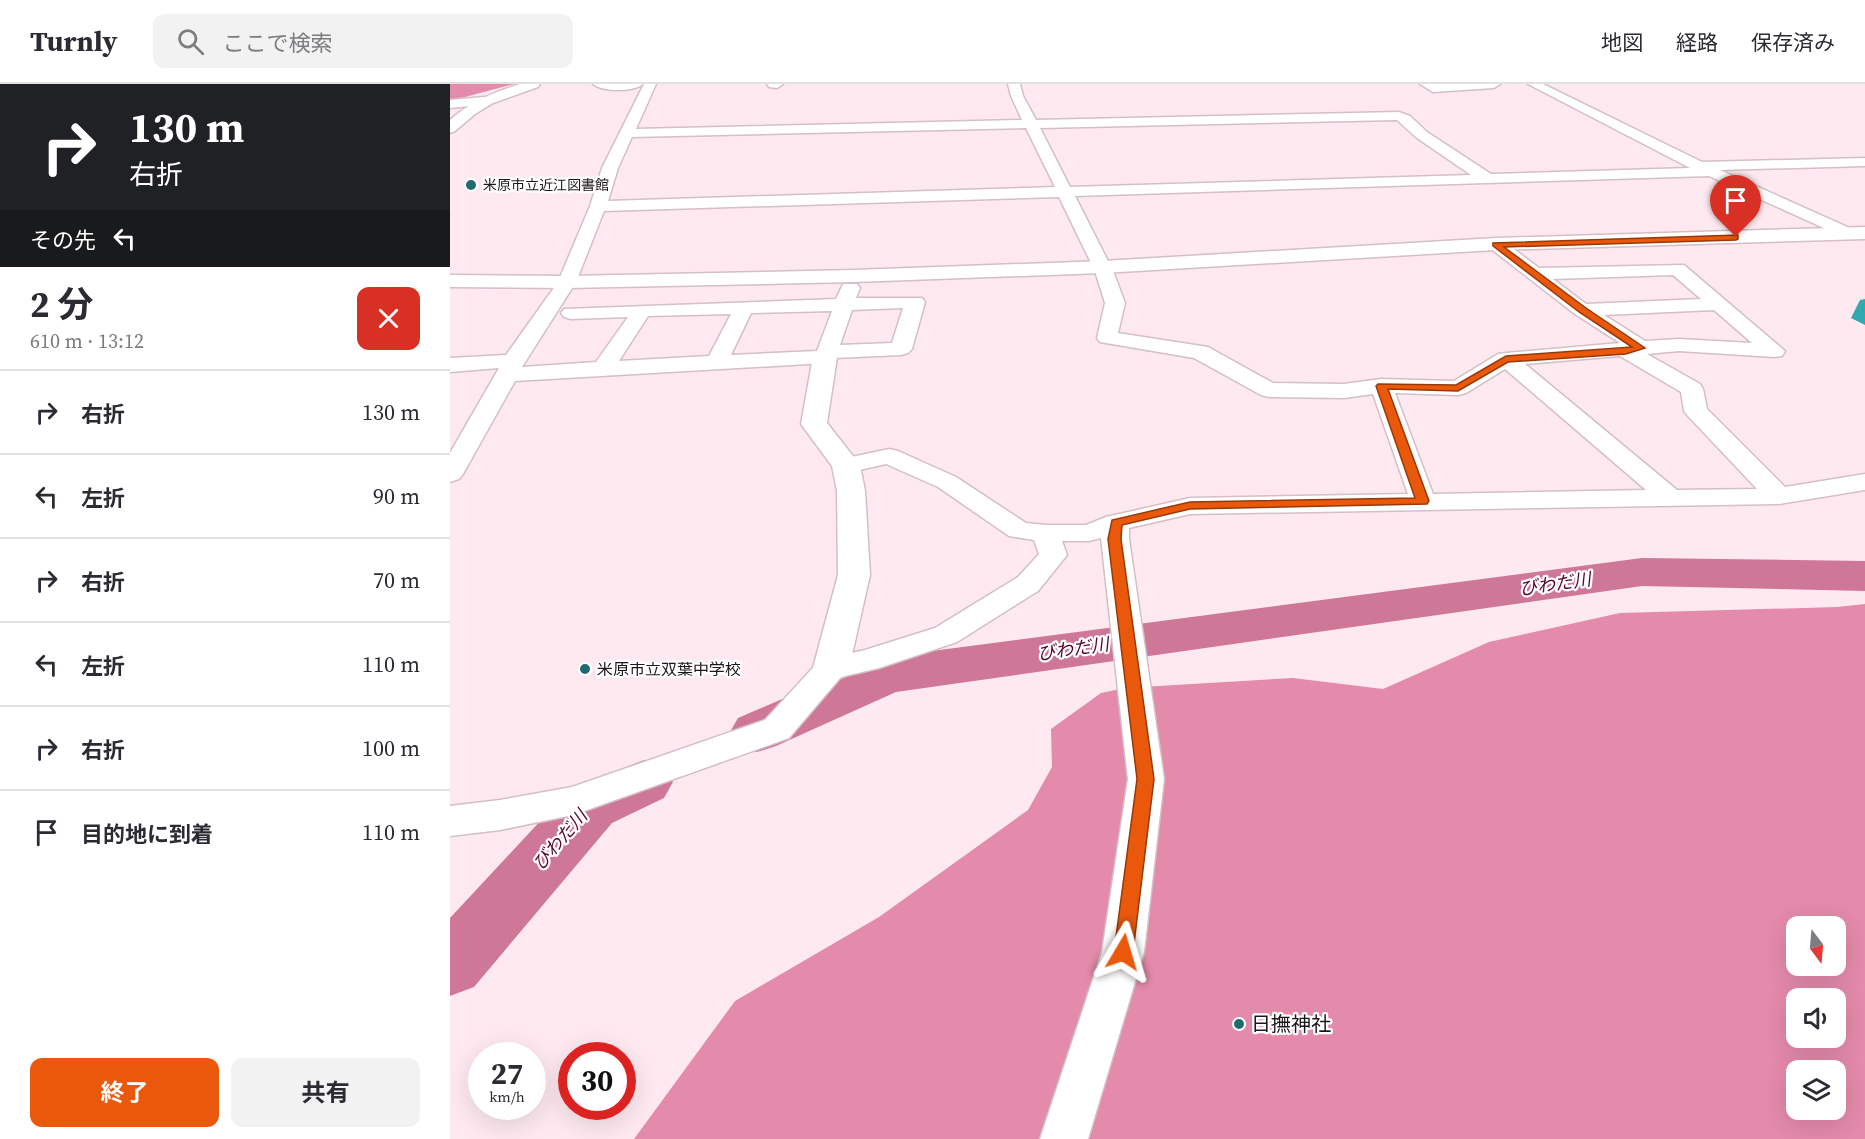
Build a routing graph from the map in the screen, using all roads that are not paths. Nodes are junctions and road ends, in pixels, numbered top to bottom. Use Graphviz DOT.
graph roads {
  1 [pos="533,84"];
  2 [pos="599,84"];
  3 [pos="637,84"];
  4 [pos="650,84"];
  5 [pos="1014,84"];
  6 [pos="1426,84"];
  7 [pos="1494,84"];
  8 [pos="1534,84"];
  9 [pos="484,101"];
  10 [pos="450,104"];
  11 [pos="1033,126"];
  12 [pos="450,128"];
  13 [pos="626,133"];
  14 [pos="1865,162"];
  15 [pos="1702,169"];
  16 [pos="1488,179"];
  17 [pos="1063,192"];
  18 [pos="598,206"];
  19 [pos="1859,236"];
  20 [pos="1496,244"];
  21 [pos="1102,267"];
  22 [pos="1535,274"];
  23 [pos="854,276"];
  24 [pos="450,281"];
  25 [pos="567,282"];
  26 [pos="844,303"];
  27 [pos="1719,304"];
  28 [pos="744,307"];
  29 [pos="1582,310"];
  30 [pos="642,311"];
  31 [pos="571,313"];
  32 [pos="1633,349"];
  33 [pos="826,354"];
  34 [pos="1506,359"];
  35 [pos="717,362"];
  36 [pos="450,365"];
  37 [pos="510,368"];
  38 [pos="603,368"];
  39 [pos="1381,386"];
  40 [pos="846,465"];
  41 [pos="450,474"];
  42 [pos="1865,482"];
  43 [pos="1668,496"];
  44 [pos="1779,496"];
  45 [pos="1423,501"];
  46 [pos="1116,523"];
  47 [pos="1046,533"];
  48 [pos="831,668"];
  49 [pos="450,821"];
  50 [pos="1064,1139"];
  1 -- 9 [label="street"];
  2 -- 3 [label="street"];
  4 -- 13 [label="street"];
  5 -- 11 [label="street"];
  6 -- 7 [label="street"];
  8 -- 15 [label="street"];
  9 -- 10 [label="street"];
  9 -- 12 [label="street"];
  11 -- 13 [label="street"];
  11 -- 16 [label="street"];
  11 -- 17 [label="street"];
  13 -- 18 [label="street"];
  14 -- 15 [label="street"];
  15 -- 16 [label="street"];
  15 -- 19 [label="street"];
  16 -- 17 [label="street"];
  17 -- 18 [label="street"];
  17 -- 21 [label="street"];
  18 -- 25 [label="street"];
  19 -- 20 [label="street"];
  20 -- 21 [label="street"];
  20 -- 22 [label="street"];
  21 -- 23 [label="street"];
  21 -- 39 [label="street"];
  22 -- 27 [label="street"];
  22 -- 29 [label="street"];
  23 -- 25 [label="street"];
  23 -- 26 [label="street"];
  24 -- 25 [label="street"];
  25 -- 37 [label="street"];
  26 -- 28 [label="street"];
  26 -- 33 [label="street"];
  26 -- 33 [label="street"];
  27 -- 29 [label="street"];
  27 -- 32 [label="street"];
  28 -- 30 [label="street"];
  28 -- 35 [label="street"];
  29 -- 32 [label="street"];
  30 -- 31 [label="street"];
  30 -- 38 [label="street"];
  32 -- 34 [label="street"];
  32 -- 44 [label="street"];
  33 -- 35 [label="street"];
  33 -- 40 [label="street"];
  34 -- 39 [label="street"];
  34 -- 43 [label="street"];
  35 -- 38 [label="street"];
  36 -- 37 [label="street"];
  37 -- 38 [label="street"];
  37 -- 41 [label="street"];
  39 -- 45 [label="street"];
  40 -- 47 [label="street"];
  40 -- 48 [label="street"];
  42 -- 44 [label="street"];
  43 -- 44 [label="street"];
  43 -- 45 [label="street"];
  45 -- 46 [label="street"];
  46 -- 47 [label="street"];
  46 -- 50 [label="street"];
  47 -- 48 [label="street"];
  48 -- 49 [label="street"];
}
